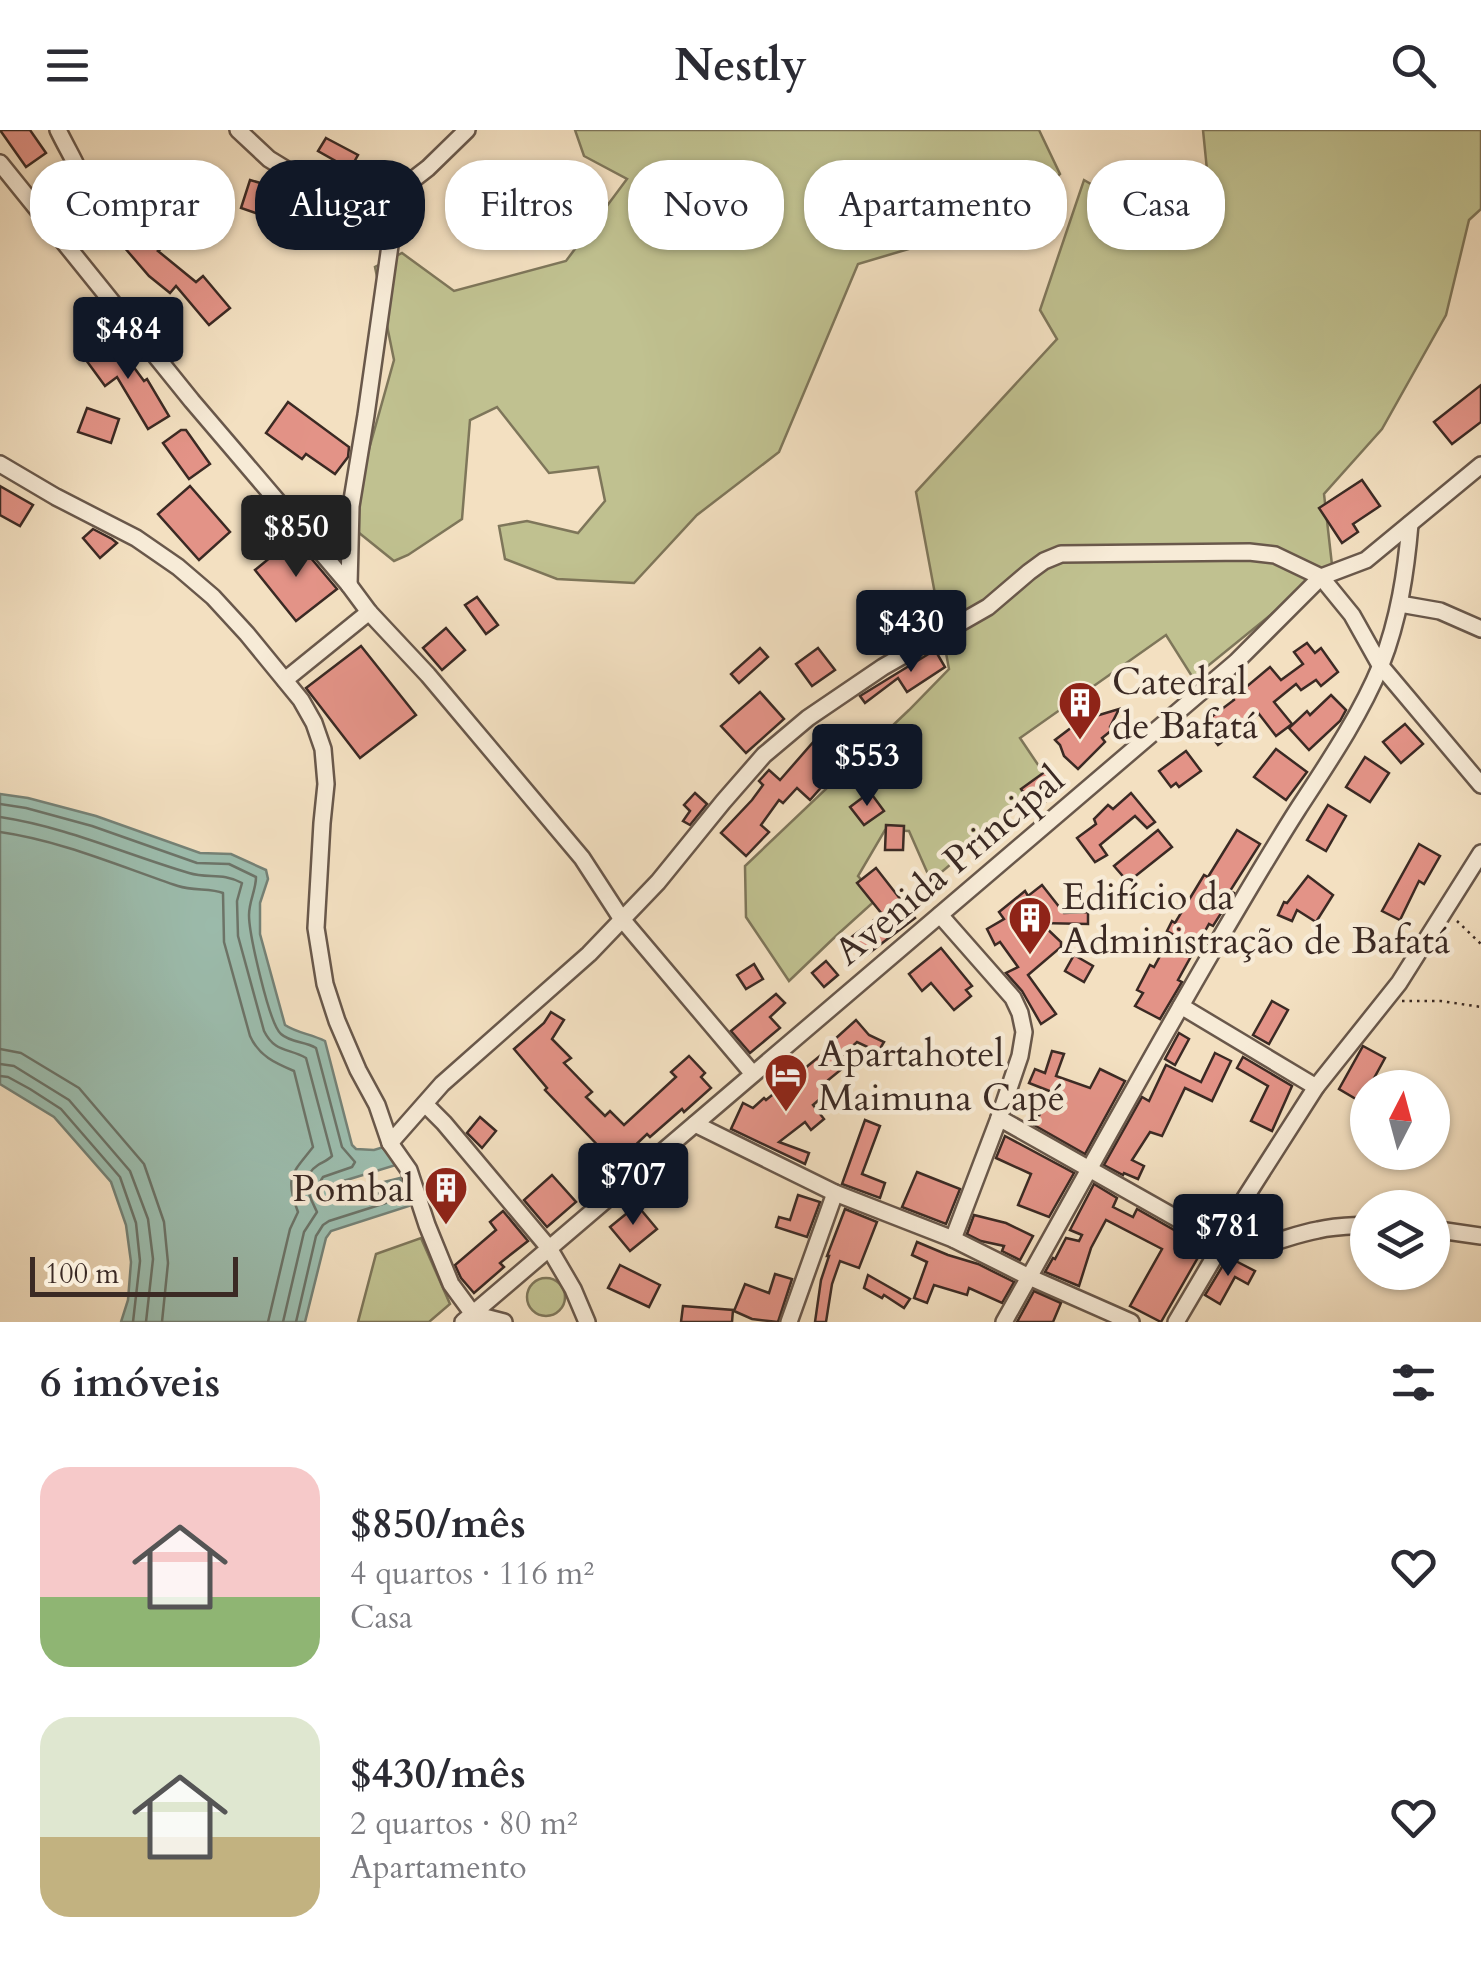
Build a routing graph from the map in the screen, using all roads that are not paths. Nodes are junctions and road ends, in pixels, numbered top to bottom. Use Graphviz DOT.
graph roads {
  1 [pos="58,130"];
  2 [pos="238,130"];
  3 [pos="467,130"];
  4 [pos="72,160"];
  5 [pos="271,160"];
  6 [pos="0,163"];
  7 [pos="425,170"];
  8 [pos="30,199"];
  9 [pos="72,250"];
  10 [pos="389,250"];
  11 [pos="0,464"];
  12 [pos="1481,466"];
  13 [pos="1410,524"];
  14 [pos="1321,577"];
  15 [pos="349,585"];
  16 [pos="1400,604"];
  17 [pos="369,612"];
  18 [pos="1481,629"];
  19 [pos="1380,665"];
  20 [pos="285,680"];
  21 [pos="1481,785"];
  22 [pos="1481,854"];
  23 [pos="940,914"];
  24 [pos="622,918"];
  25 [pos="1181,1006"];
  26 [pos="754,1074"];
  27 [pos="1316,1088"];
  28 [pos="425,1104"];
  29 [pos="999,1118"];
  30 [pos="695,1124"];
  31 [pos="390,1143"];
  32 [pos="1088,1168"];
  33 [pos="835,1194"];
  34 [pos="1350,1227"];
  35 [pos="1450,1232"];
  36 [pos="1481,1236"];
  37 [pos="953,1239"];
  38 [pos="1222,1244"];
  39 [pos="549,1248"];
  40 [pos="1029,1276"];
  41 [pos="468,1318"];
  42 [pos="504,1322"];
  43 [pos="587,1322"];
  44 [pos="789,1322"];
  45 [pos="1004,1322"];
  46 [pos="1132,1322"];
  47 [pos="1176,1322"];
  1 -- 4 [label="street"];
  2 -- 5 [label="street"];
  3 -- 7 [label="street"];
  6 -- 8 [label="street"];
  9 -- 15 [label="street"];
  10 -- 15 [label="street"];
  11 -- 20 [label="street"];
  12 -- 13 [label="street, Avenida Principal"];
  13 -- 14 [label="street, Avenida Principal"];
  13 -- 16 [label="street"];
  14 -- 19 [label="street"];
  14 -- 23 [label="street, Avenida Principal"];
  14 -- 24 [label="street"];
  15 -- 17 [label="street"];
  16 -- 18 [label="street"];
  16 -- 19 [label="street"];
  17 -- 20 [label="street"];
  17 -- 24 [label="street"];
  19 -- 21 [label="street"];
  19 -- 25 [label="street"];
  20 -- 31 [label="street"];
  22 -- 27 [label="street"];
  23 -- 26 [label="street, Avenida Principal"];
  23 -- 29 [label="street"];
  24 -- 26 [label="street"];
  24 -- 28 [label="street"];
  25 -- 27 [label="street"];
  25 -- 32 [label="street"];
  26 -- 30 [label="street, Avenida Principal"];
  27 -- 38 [label="street"];
  28 -- 31 [label="street"];
  28 -- 39 [label="street"];
  29 -- 32 [label="street"];
  29 -- 37 [label="street"];
  30 -- 33 [label="street"];
  30 -- 39 [label="street, Avenida Principal"];
  31 -- 41 [label="street"];
  32 -- 38 [label="street"];
  32 -- 40 [label="street"];
  33 -- 37 [label="street"];
  33 -- 44 [label="street"];
  34 -- 38 [label="street"];
  35 -- 36 [label="street"];
  37 -- 40 [label="street"];
  38 -- 47 [label="street"];
  39 -- 41 [label="street, Avenida Principal"];
  39 -- 43 [label="street"];
  40 -- 45 [label="street"];
  40 -- 46 [label="street"];
  41 -- 42 [label="street"];
}
